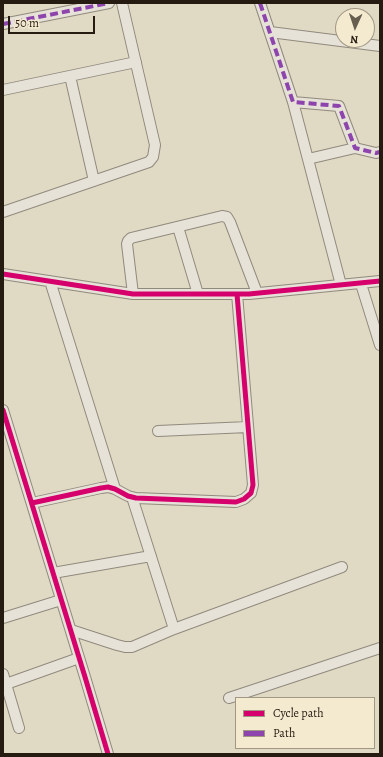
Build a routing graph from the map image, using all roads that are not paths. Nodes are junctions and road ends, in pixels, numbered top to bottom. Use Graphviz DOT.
graph roads {
  1 [pos="109,3"];
  2 [pos="122,3"];
  3 [pos="260,3"];
  4 [pos="3,24"];
  5 [pos="270,32"];
  6 [pos="380,46"];
  7 [pos="136,62"];
  8 [pos="70,76"];
  9 [pos="3,90"];
  10 [pos="292,102"];
  11 [pos="355,148"];
  12 [pos="380,152"];
  13 [pos="308,159"];
  14 [pos="94,181"];
  15 [pos="3,212"];
  16 [pos="178,227"];
  17 [pos="3,274"];
  18 [pos="50,281"];
  19 [pos="380,282"];
  20 [pos="361,284"];
  21 [pos="341,285"];
  22 [pos="257,293"];
  23 [pos="133,294"];
  24 [pos="198,294"];
  25 [pos="237,294"];
  26 [pos="380,345"];
  27 [pos="3,410"];
  28 [pos="248,427"];
  29 [pos="6,431"];
  30 [pos="158,431"];
  31 [pos="115,489"];
  32 [pos="132,497"];
  33 [pos="32,503"];
  34 [pos="151,556"];
  35 [pos="342,567"];
  36 [pos="53,573"];
  37 [pos="61,600"];
  38 [pos="3,618"];
  39 [pos="174,629"];
  40 [pos="71,630"];
  41 [pos="380,648"];
  42 [pos="79,658"];
  43 [pos="3,674"];
  44 [pos="6,684"];
  45 [pos="229,698"];
  46 [pos="19,728"];
  47 [pos="108,754"];
  1 -- 4 [label="street"];
  2 -- 7 [label="street"];
  3 -- 5 [label="street"];
  5 -- 6 [label="street"];
  5 -- 10 [label="street"];
  7 -- 8 [label="street"];
  7 -- 14 [label="street"];
  8 -- 9 [label="street"];
  8 -- 14 [label="street"];
  10 -- 11 [label="street"];
  10 -- 13 [label="street"];
  11 -- 12 [label="street"];
  11 -- 13 [label="street"];
  13 -- 21 [label="street"];
  14 -- 15 [label="street"];
  16 -- 22 [label="street"];
  16 -- 23 [label="street"];
  16 -- 24 [label="street"];
  17 -- 18 [label="street"];
  18 -- 23 [label="street"];
  18 -- 31 [label="street"];
  19 -- 20 [label="street"];
  20 -- 21 [label="street"];
  20 -- 26 [label="street"];
  21 -- 22 [label="street"];
  22 -- 25 [label="street"];
  23 -- 24 [label="street"];
  24 -- 25 [label="street"];
  25 -- 28 [label="street"];
  27 -- 29 [label="street"];
  28 -- 30 [label="street"];
  28 -- 32 [label="street"];
  29 -- 33 [label="street"];
  31 -- 32 [label="street"];
  31 -- 33 [label="street"];
  32 -- 34 [label="street"];
  33 -- 36 [label="street"];
  34 -- 36 [label="street"];
  34 -- 39 [label="street"];
  35 -- 39 [label="street"];
  36 -- 37 [label="street"];
  37 -- 38 [label="street"];
  37 -- 40 [label="street"];
  39 -- 40 [label="street"];
  40 -- 42 [label="street"];
  41 -- 45 [label="street"];
  42 -- 44 [label="street"];
  42 -- 47 [label="street"];
  43 -- 44 [label="street"];
  44 -- 46 [label="street"];
}
